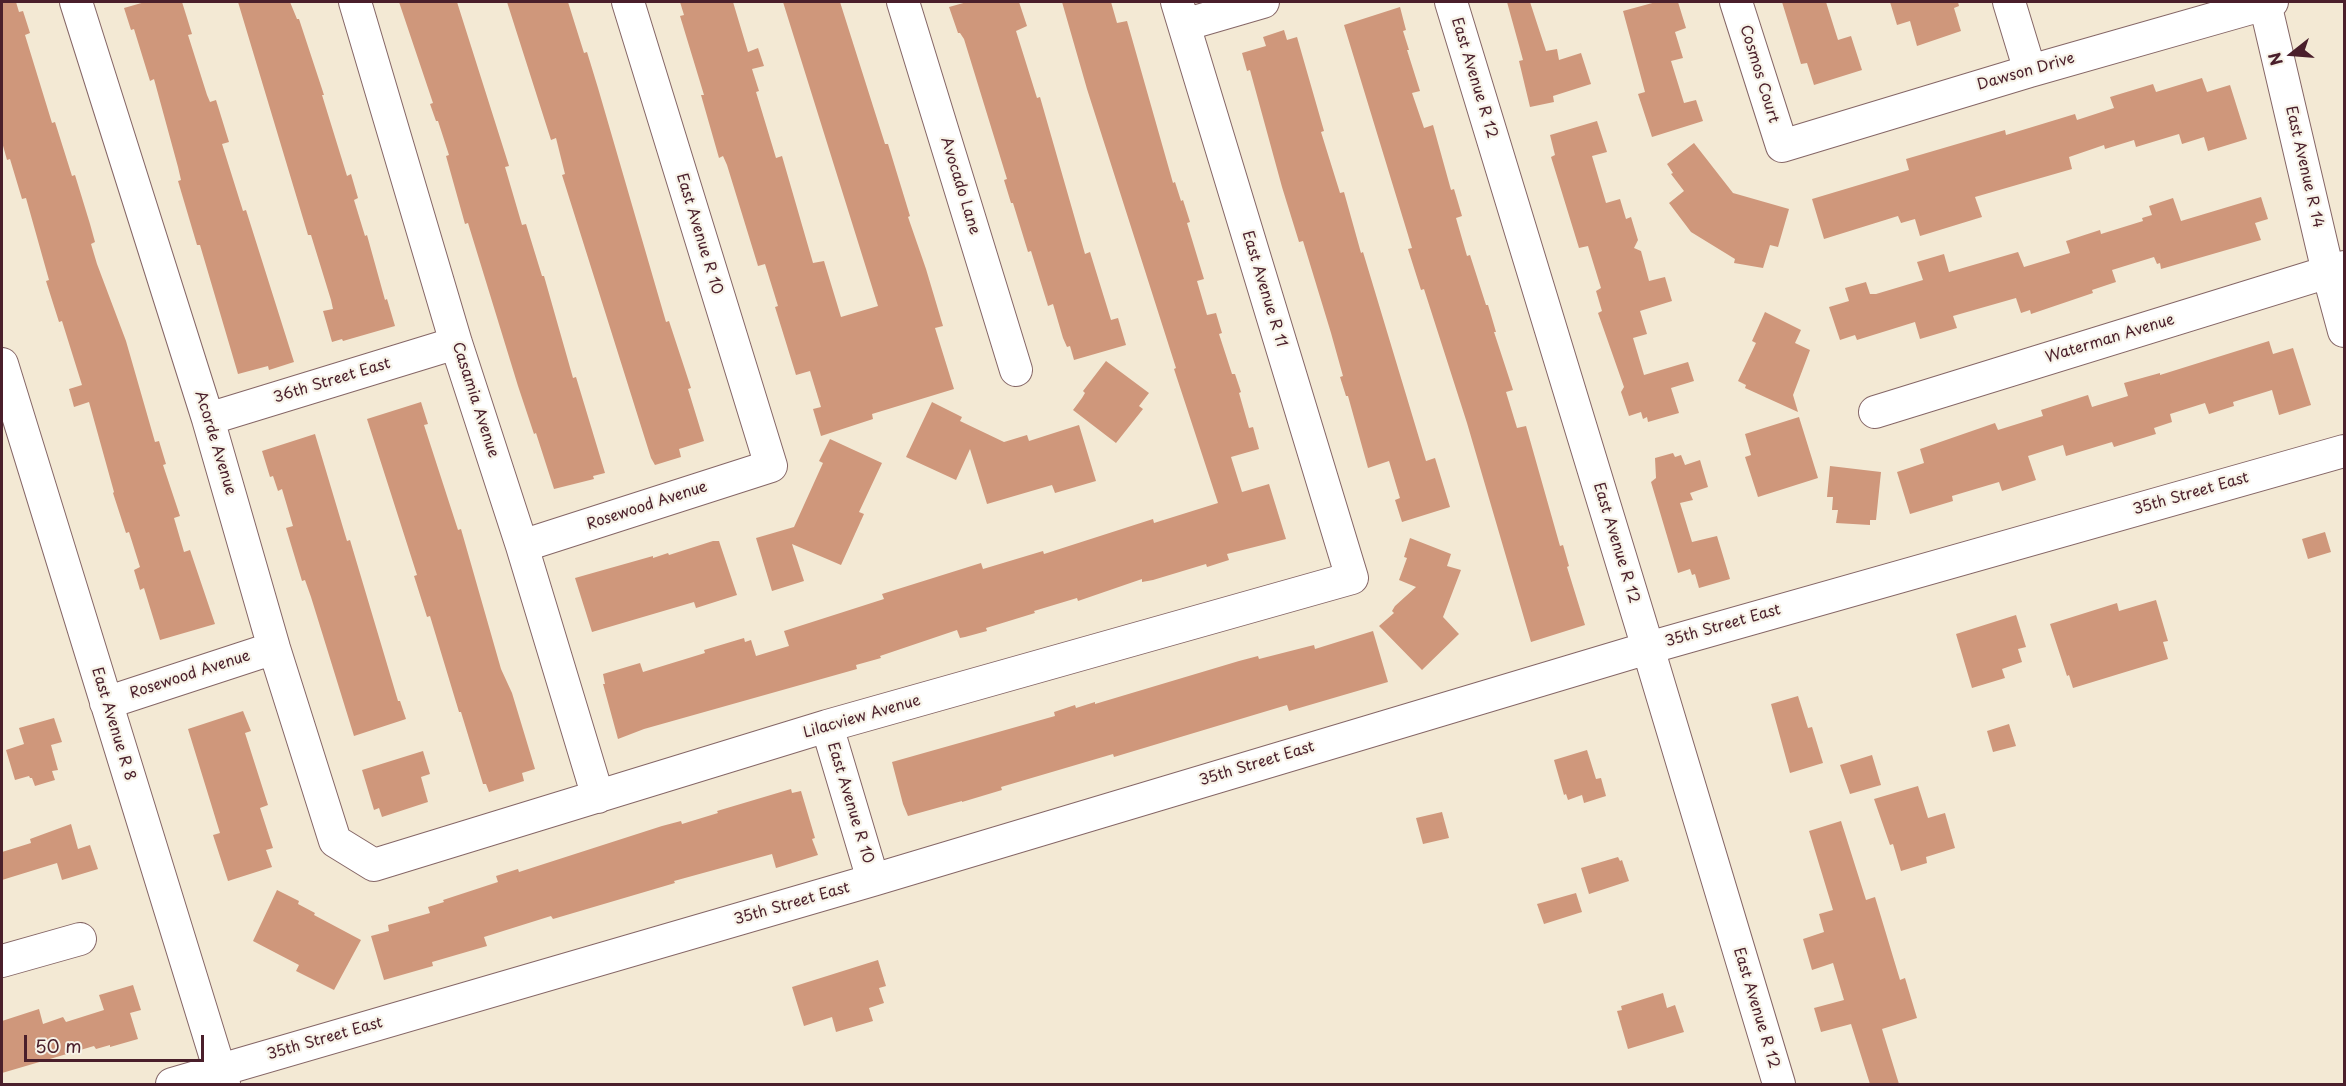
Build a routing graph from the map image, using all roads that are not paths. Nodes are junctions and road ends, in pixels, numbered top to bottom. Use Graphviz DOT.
graph roads {
  1 [pos="76,2"];
  2 [pos="355,2"];
  3 [pos="628,2"];
  4 [pos="903,2"];
  5 [pos="1263,2"];
  6 [pos="1451,2"];
  7 [pos="1737,2"];
  8 [pos="2009,2"];
  9 [pos="2269,2"];
  10 [pos="1180,13"];
  11 [pos="2030,71"];
  12 [pos="1782,146"];
  13 [pos="2336,269"];
  14 [pos="2344,331"];
  15 [pos="456,344"];
  16 [pos="2,364"];
  17 [pos="1016,370"];
  18 [pos="1875,412"];
  19 [pos="208,419"];
  20 [pos="2344,451"];
  21 [pos="771,466"];
  22 [pos="522,546"];
  23 [pos="1352,578"];
  24 [pos="274,648"];
  25 [pos="1648,648"];
  26 [pos="106,703"];
  27 [pos="828,726"];
  28 [pos="598,797"];
  29 [pos="374,865"];
  30 [pos="873,880"];
  31 [pos="80,939"];
  32 [pos="2,961"];
  33 [pos="222,1077"];
  34 [pos="172,1084"];
  35 [pos="1779,1084"];
  1 -- 19 [label="street, Acorde Avenue"];
  2 -- 15 [label="street, Casamia Avenue"];
  3 -- 21 [label="street, East Avenue R 10"];
  4 -- 17 [label="street, Avocado Lane"];
  5 -- 10 [label="street"];
  6 -- 25 [label="street, East Avenue R 12"];
  7 -- 12 [label="street, Cosmos Court"];
  8 -- 11 [label="street"];
  9 -- 11 [label="street, Dawson Drive"];
  9 -- 13 [label="street, East Avenue R 14"];
  10 -- 23 [label="street, East Avenue R 11"];
  11 -- 12 [label="street, Dawson Drive"];
  13 -- 14 [label="street, East Avenue R 14"];
  13 -- 18 [label="street, Waterman Avenue"];
  15 -- 19 [label="street, 36th Street East"];
  15 -- 22 [label="street, Casamia Avenue"];
  16 -- 26 [label="street, East Avenue R 8"];
  19 -- 24 [label="street, Acorde Avenue"];
  20 -- 25 [label="street, 35th Street East"];
  21 -- 22 [label="street, Rosewood Avenue"];
  22 -- 28 [label="street, Casamia Avenue"];
  23 -- 27 [label="street, Lilacview Avenue"];
  24 -- 26 [label="street, Rosewood Avenue"];
  24 -- 29 [label="street, Acorde Avenue"];
  25 -- 30 [label="street, 35th Street East"];
  25 -- 35 [label="street, East Avenue R 12"];
  26 -- 33 [label="street, East Avenue R 8"];
  27 -- 28 [label="street, Lilacview Avenue"];
  27 -- 30 [label="street, East Avenue R 10"];
  28 -- 29 [label="street, Lilacview Avenue"];
  30 -- 33 [label="street, 35th Street East"];
  31 -- 32 [label="street"];
  33 -- 34 [label="street, 35th Street East"];
}
